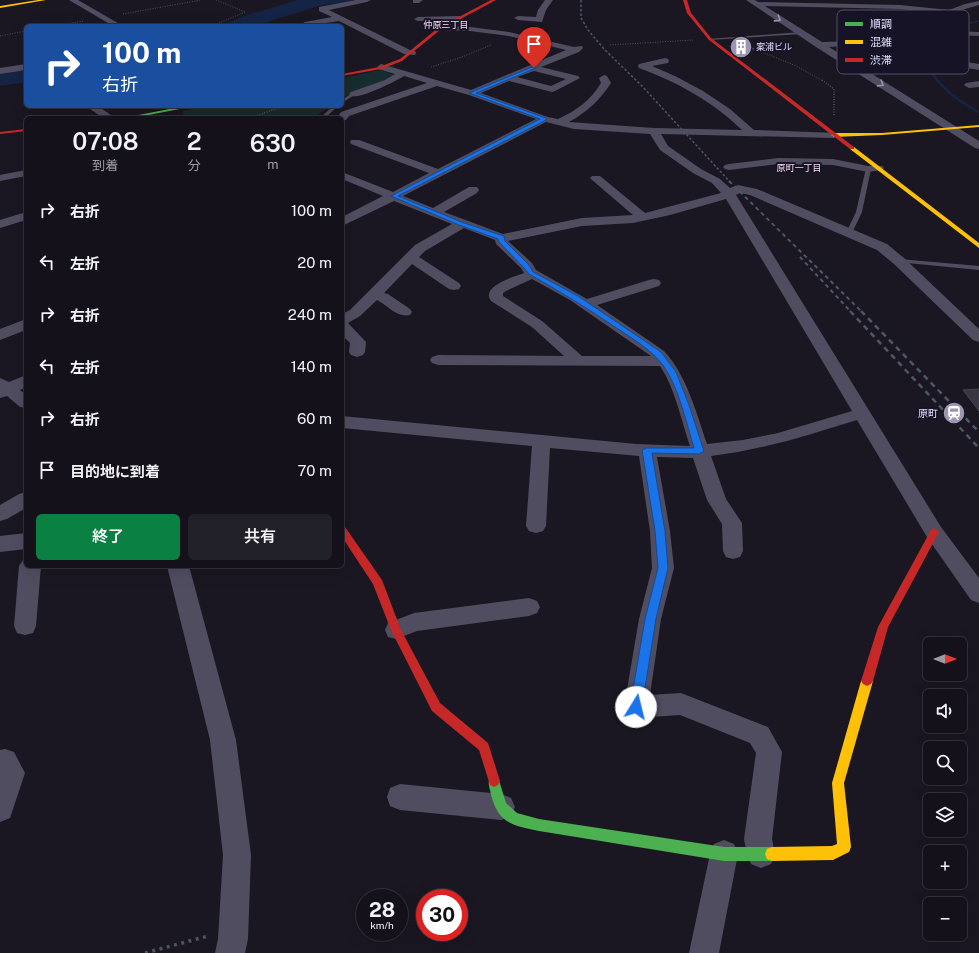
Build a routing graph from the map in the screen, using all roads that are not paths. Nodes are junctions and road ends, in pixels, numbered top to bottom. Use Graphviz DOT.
graph roads {
  1 [pos="16,0"];
  2 [pos="44,0"];
  3 [pos="73,0"];
  4 [pos="367,0"];
  5 [pos="494,0"];
  6 [pos="549,0"];
  7 [pos="685,0"];
  8 [pos="0,2"];
  9 [pos="753,2"];
  10 [pos="979,3"];
  11 [pos="860,4"];
  12 [pos="909,4"];
  13 [pos="0,7"];
  14 [pos="892,7"];
  15 [pos="890,10"];
  16 [pos="938,10"];
  17 [pos="954,10"];
  18 [pos="340,18"];
  19 [pos="458,18"];
  20 [pos="518,18"];
  21 [pos="418,19"];
  22 [pos="116,24"];
  23 [pos="305,24"];
  24 [pos="442,28"];
  25 [pos="801,33"];
  26 [pos="969,33"];
  27 [pos="979,34"];
  28 [pos="710,39"];
  29 [pos="837,44"];
  30 [pos="819,45"];
  31 [pos="412,53"];
  32 [pos="837,56"];
  33 [pos="665,61"];
  34 [pos="969,65"];
  35 [pos="24,67"];
  36 [pos="381,67"];
  37 [pos="979,67"];
  38 [pos="534,68"];
  39 [pos="0,71"];
  40 [pos="865,74"];
  41 [pos="344,75"];
  42 [pos="406,75"];
  43 [pos="508,78"];
  44 [pos="604,78"];
  45 [pos="436,83"];
  46 [pos="979,84"];
  47 [pos="969,85"];
  48 [pos="472,93"];
  49 [pos="354,94"];
  50 [pos="344,101"];
  51 [pos="94,108"];
  52 [pos="182,108"];
  53 [pos="334,108"];
  54 [pos="107,116"];
  55 [pos="136,116"];
  56 [pos="324,116"];
  57 [pos="344,116"];
  58 [pos="545,119"];
  59 [pos="558,123"];
  60 [pos="979,126"];
  61 [pos="951,128"];
  62 [pos="24,131"];
  63 [pos="654,131"];
  64 [pos="750,132"];
  65 [pos="0,133"];
  66 [pos="834,135"];
  67 [pos="354,142"];
  68 [pos="979,146"];
  69 [pos="729,166"];
  70 [pos="873,168"];
  71 [pos="24,172"];
  72 [pos="438,173"];
  73 [pos="344,176"];
  74 [pos="0,178"];
  75 [pos="596,178"];
  76 [pos="473,190"];
  77 [pos="729,194"];
  78 [pos="394,196"];
  79 [pos="434,213"];
  80 [pos="24,217"];
  81 [pos="644,217"];
  82 [pos="344,221"];
  83 [pos="0,224"];
  84 [pos="462,224"];
  85 [pos="849,233"];
  86 [pos="502,238"];
  87 [pos="979,246"];
  88 [pos="410,258"];
  89 [pos="899,261"];
  90 [pos="979,268"];
  91 [pos="533,274"];
  92 [pos="654,283"];
  93 [pos="454,286"];
  94 [pos="373,294"];
  95 [pos="585,304"];
  96 [pos="405,312"];
  97 [pos="346,313"];
  98 [pos="24,325"];
  99 [pos="344,328"];
  100 [pos="0,335"];
  101 [pos="979,337"];
  102 [pos="357,352"];
  103 [pos="438,360"];
  104 [pos="576,361"];
  105 [pos="664,361"];
  106 [pos="24,381"];
  107 [pos="3,388"];
  108 [pos="24,402"];
  109 [pos="863,413"];
  110 [pos="344,422"];
  111 [pos="541,442"];
  112 [pos="647,450"];
  113 [pos="699,451"];
  114 [pos="24,500"];
  115 [pos="0,514"];
  116 [pos="536,526"];
  117 [pos="344,532"];
  118 [pos="934,532"];
  119 [pos="24,541"];
  120 [pos="0,544"];
  121 [pos="733,551"];
  122 [pos="30,568"];
  123 [pos="179,568"];
  124 [pos="979,594"];
  125 [pos="529,607"];
  126 [pos="26,626"];
  127 [pos="396,630"];
  128 [pos="0,762"];
  129 [pos="400,797"];
  130 [pos="501,807"];
  131 [pos="0,810"];
  132 [pos="724,854"];
  133 [pos="761,854"];
  134 [pos="232,941"];
  135 [pos="704,953"];
  1 -- 8 [label="street"];
  2 -- 13 [label="street"];
  3 -- 22 [label="street"];
  4 -- 18 [label="street"];
  5 -- 19 [label="street"];
  6 -- 20 [label="street"];
  7 -- 28 [label="street"];
  9 -- 11 [label="street"];
  9 -- 25 [label="street, one-way"];
  10 -- 17 [label="street"];
  11 -- 14 [label="street"];
  12 -- 14 [label="street"];
  12 -- 16 [label="street"];
  14 -- 15 [label="street"];
  18 -- 23 [label="street"];
  18 -- 31 [label="street"];
  19 -- 21 [label="street"];
  19 -- 24 [label="street"];
  24 -- 31 [label="street"];
  24 -- 38 [label="street"];
  25 -- 28 [label="lane"];
  25 -- 30 [label="street"];
  26 -- 27 [label="street"];
  28 -- 66 [label="street"];
  29 -- 30 [label="street"];
  30 -- 32 [label="street, one-way"];
  31 -- 36 [label="street"];
  33 -- 64 [label="street"];
  34 -- 37 [label="street"];
  35 -- 39 [label="street"];
  36 -- 41 [label="street"];
  36 -- 42 [label="street"];
  38 -- 43 [label="street"];
  38 -- 43 [label="street"];
  40 -- 61 [label="street, one-way"];
  42 -- 45 [label="street"];
  42 -- 49 [label="street"];
  43 -- 48 [label="street"];
  44 -- 59 [label="street"];
  45 -- 48 [label="street"];
  45 -- 57 [label="street"];
  46 -- 47 [label="street"];
  48 -- 58 [label="street"];
  49 -- 50 [label="lane"];
  51 -- 54 [label="street"];
  52 -- 55 [label="street"];
  53 -- 56 [label="lane"];
  58 -- 59 [label="street"];
  58 -- 72 [label="street"];
  59 -- 63 [label="street"];
  60 -- 61 [label="street"];
  61 -- 66 [label="street"];
  61 -- 68 [label="street"];
  62 -- 65 [label="street"];
  63 -- 64 [label="street"];
  63 -- 77 [label="street"];
  64 -- 66 [label="street"];
  66 -- 70 [label="street"];
  67 -- 72 [label="street"];
  69 -- 70 [label="street"];
  70 -- 85 [label="lane"];
  70 -- 87 [label="street"];
  71 -- 74 [label="street"];
  72 -- 78 [label="street"];
  73 -- 78 [label="street"];
  75 -- 81 [label="street"];
  76 -- 79 [label="street"];
  77 -- 81 [label="street"];
  77 -- 85 [label="street"];
  77 -- 109 [label="street"];
  78 -- 79 [label="street"];
  78 -- 82 [label="street"];
  79 -- 84 [label="street"];
  80 -- 83 [label="street"];
  81 -- 86 [label="street"];
  84 -- 86 [label="street"];
  84 -- 88 [label="street"];
  85 -- 89 [label="street"];
  86 -- 91 [label="street"];
  88 -- 93 [label="street"];
  88 -- 94 [label="street"];
  89 -- 90 [label="lane"];
  89 -- 101 [label="street"];
  91 -- 95 [label="street"];
  91 -- 104 [label="street"];
  92 -- 95 [label="street"];
  94 -- 96 [label="street"];
  94 -- 97 [label="street"];
  95 -- 105 [label="street"];
  98 -- 100 [label="street"];
  99 -- 102 [label="street"];
  103 -- 104 [label="street"];
  104 -- 105 [label="street"];
  105 -- 113 [label="street"];
  106 -- 107 [label="street"];
  107 -- 108 [label="street"];
  109 -- 113 [label="street"];
  109 -- 118 [label="street"];
  110 -- 111 [label="street"];
  111 -- 112 [label="street"];
  111 -- 116 [label="street"];
  112 -- 113 [label="street"];
  112 -- 133 [label="street"];
  113 -- 121 [label="street"];
  114 -- 115 [label="street"];
  117 -- 127 [label="street"];
  118 -- 124 [label="street"];
  118 -- 133 [label="street"];
  119 -- 120 [label="street"];
  122 -- 126 [label="street"];
  123 -- 134 [label="street"];
  125 -- 127 [label="street"];
  127 -- 130 [label="street"];
  128 -- 131 [label="street"];
  129 -- 130 [label="street"];
  130 -- 132 [label="street"];
  132 -- 133 [label="street"];
  132 -- 135 [label="street"];
}
